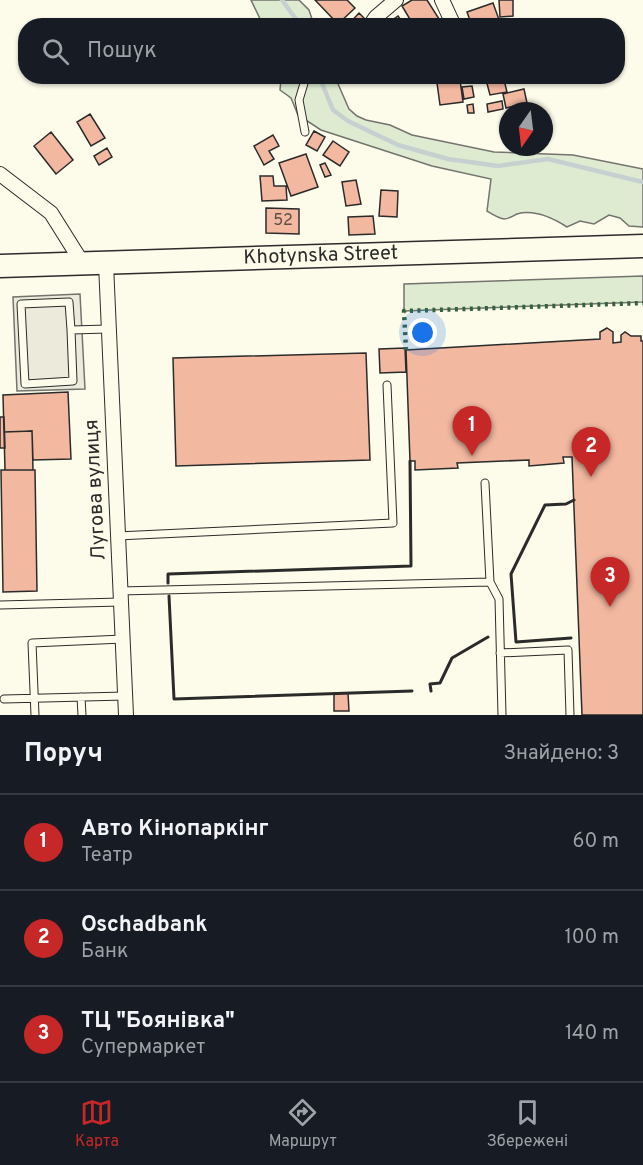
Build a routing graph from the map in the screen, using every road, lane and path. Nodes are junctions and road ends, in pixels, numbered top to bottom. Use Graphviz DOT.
graph roads {
  1 [pos="396,0"];
  2 [pos="442,0"];
  3 [pos="375,18"];
  4 [pos="450,18"];
  5 [pos="306,84"];
  6 [pos="305,132"];
  7 [pos="0,174"];
  8 [pos="643,246"];
  9 [pos="95,264"];
  10 [pos="0,266"];
  11 [pos="108,329"];
  12 [pos="71,330"];
  13 [pos="387,385"];
  14 [pos="485,483"];
  15 [pos="117,536"];
  16 [pos="490,582"];
  17 [pos="120,596"];
  18 [pos="0,605"];
  19 [pos="123,639"];
  20 [pos="500,653"];
  21 [pos="125,696"];
  22 [pos="81,697"];
  23 [pos="34,698"];
  24 [pos="4,699"];
  25 [pos="35,715"];
  26 [pos="82,715"];
  27 [pos="126,715"];
  28 [pos="502,715"];
  29 [pos="570,715"];
  1 -- 3 [label="street"];
  2 -- 4 [label="street"];
  5 -- 6 [label="lane"];
  7 -- 9 [label="street"];
  8 -- 9 [label="highway, Khotynska Street"];
  9 -- 10 [label="highway, Khotynska Street"];
  9 -- 11 [label="street, Лугова вулиця"];
  11 -- 12 [label="lane"];
  11 -- 15 [label="street, Лугова вулиця"];
  12 -- 12 [label="lane"];
  13 -- 15 [label="lane"];
  14 -- 16 [label="lane"];
  15 -- 17 [label="street, Лугова вулиця"];
  16 -- 17 [label="lane"];
  16 -- 20 [label="lane"];
  17 -- 18 [label="lane"];
  17 -- 19 [label="street, Лугова вулиця"];
  19 -- 21 [label="street, Лугова вулиця"];
  19 -- 23 [label="lane"];
  20 -- 28 [label="lane"];
  20 -- 29 [label="lane"];
  21 -- 22 [label="lane"];
  21 -- 27 [label="street, Лугова вулиця"];
  22 -- 23 [label="lane"];
  22 -- 26 [label="lane"];
  23 -- 24 [label="lane"];
  23 -- 25 [label="lane"];
}
